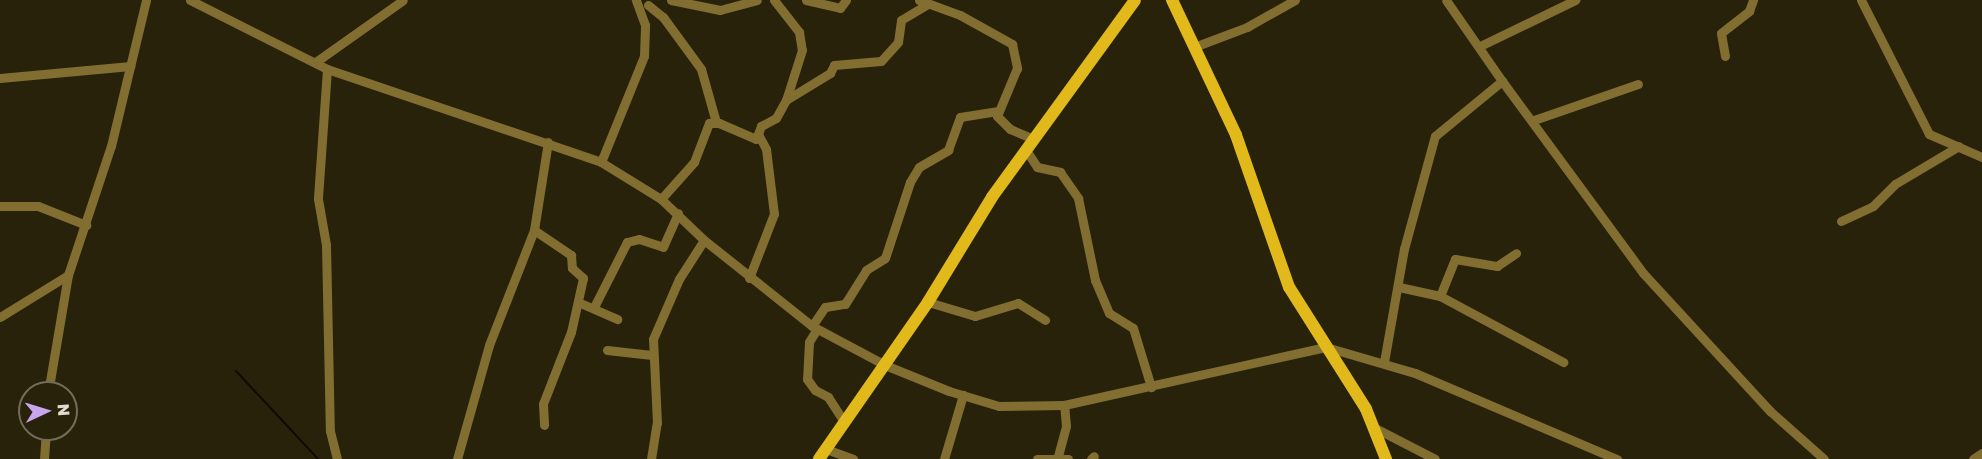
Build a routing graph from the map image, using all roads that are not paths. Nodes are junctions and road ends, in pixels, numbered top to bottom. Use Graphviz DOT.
graph roads {
  1 [pos="146,0"];
  2 [pos="190,0"];
  3 [pos="403,0"];
  4 [pos="636,0"];
  5 [pos="671,0"];
  6 [pos="757,0"];
  7 [pos="774,0"];
  8 [pos="806,0"];
  9 [pos="846,0"];
  10 [pos="1135,0"];
  11 [pos="1172,0"];
  12 [pos="1295,0"];
  13 [pos="1446,0"];
  14 [pos="1575,0"];
  15 [pos="1753,0"];
  16 [pos="1861,0"];
  17 [pos="923,3"];
  18 [pos="647,5"];
  19 [pos="1480,46"];
  20 [pos="1194,47"];
  21 [pos="1725,56"];
  22 [pos="317,61"];
  23 [pos="130,66"];
  24 [pos="327,69"];
  25 [pos="0,78"];
  26 [pos="1502,81"];
  27 [pos="1638,84"];
  28 [pos="786,100"];
  29 [pos="999,111"];
  30 [pos="1534,120"];
  31 [pos="716,122"];
  32 [pos="759,136"];
  33 [pos="1034,139"];
  34 [pos="548,142"];
  35 [pos="1959,146"];
  36 [pos="1026,150"];
  37 [pos="1982,157"];
  38 [pos="601,162"];
  39 [pos="661,199"];
  40 [pos="0,206"];
  41 [pos="678,213"];
  42 [pos="1841,221"];
  43 [pos="86,225"];
  44 [pos="534,230"];
  45 [pos="704,240"];
  46 [pos="1516,253"];
  47 [pos="68,275"];
  48 [pos="749,278"];
  49 [pos="1399,287"];
  50 [pos="1440,296"];
  51 [pos="578,302"];
  52 [pos="928,302"];
  53 [pos="594,307"];
  54 [pos="0,317"];
  55 [pos="617,319"];
  56 [pos="1045,320"];
  57 [pos="814,328"];
  58 [pos="1326,347"];
  59 [pos="607,350"];
  60 [pos="652,355"];
  61 [pos="1384,362"];
  62 [pos="1563,362"];
  63 [pos="885,365"];
  64 [pos="50,381"];
  65 [pos="1151,387"];
  66 [pos="963,395"];
  67 [pos="1064,405"];
  68 [pos="844,422"];
  69 [pos="544,425"];
  70 [pos="1377,429"];
  71 [pos="45,441"];
  72 [pos="1982,453"];
  73 [pos="822,454"];
  74 [pos="1063,457"];
  75 [pos="44,459"];
  76 [pos="337,459"];
  77 [pos="457,459"];
  78 [pos="651,459"];
  79 [pos="853,459"];
  80 [pos="944,459"];
  81 [pos="1037,459"];
  82 [pos="1386,459"];
  83 [pos="1435,459"];
  84 [pos="1617,459"];
  85 [pos="1824,459"];
  86 [pos="1973,459"];
  1 -- 23 [label="street"];
  2 -- 22 [label="street"];
  3 -- 22 [label="street"];
  4 -- 18 [label="street"];
  5 -- 6 [label="street"];
  7 -- 28 [label="street"];
  8 -- 9 [label="street"];
  10 -- 33 [label="main road"];
  11 -- 20 [label="main road"];
  12 -- 20 [label="street"];
  13 -- 19 [label="street"];
  14 -- 19 [label="street"];
  15 -- 21 [label="street"];
  16 -- 35 [label="street"];
  17 -- 28 [label="street"];
  17 -- 29 [label="street"];
  18 -- 31 [label="street"];
  18 -- 38 [label="street"];
  19 -- 26 [label="street"];
  20 -- 58 [label="main road"];
  22 -- 24 [label="street"];
  23 -- 25 [label="street"];
  23 -- 43 [label="street"];
  24 -- 34 [label="street"];
  24 -- 76 [label="street"];
  26 -- 30 [label="street"];
  26 -- 49 [label="street"];
  27 -- 30 [label="street"];
  28 -- 32 [label="street"];
  29 -- 33 [label="street"];
  29 -- 57 [label="street"];
  30 -- 85 [label="street"];
  31 -- 32 [label="street"];
  31 -- 39 [label="street"];
  32 -- 48 [label="street"];
  33 -- 36 [label="main road"];
  34 -- 38 [label="street"];
  34 -- 44 [label="street"];
  35 -- 37 [label="street"];
  35 -- 42 [label="street"];
  36 -- 52 [label="main road"];
  36 -- 65 [label="street"];
  38 -- 39 [label="street"];
  39 -- 41 [label="street"];
  40 -- 43 [label="street"];
  41 -- 45 [label="street"];
  41 -- 53 [label="street"];
  43 -- 47 [label="street"];
  44 -- 51 [label="street"];
  44 -- 77 [label="street"];
  45 -- 48 [label="street"];
  45 -- 60 [label="street"];
  46 -- 50 [label="street"];
  47 -- 54 [label="street"];
  47 -- 64 [label="street"];
  48 -- 57 [label="street"];
  49 -- 50 [label="street"];
  49 -- 61 [label="street"];
  50 -- 62 [label="street"];
  51 -- 53 [label="street"];
  51 -- 69 [label="street"];
  52 -- 56 [label="street"];
  52 -- 63 [label="main road"];
  53 -- 55 [label="street"];
  57 -- 63 [label="street"];
  57 -- 68 [label="street"];
  58 -- 61 [label="street"];
  58 -- 65 [label="street"];
  58 -- 70 [label="main road"];
  59 -- 60 [label="street"];
  60 -- 78 [label="street"];
  61 -- 84 [label="street"];
  63 -- 66 [label="street"];
  63 -- 68 [label="main road"];
  65 -- 67 [label="street"];
  66 -- 67 [label="street"];
  66 -- 80 [label="street"];
  67 -- 74 [label="street"];
  68 -- 73 [label="main road"];
  70 -- 82 [label="main road"];
  70 -- 83 [label="street"];
  71 -- 75 [label="street"];
  72 -- 86 [label="street"];
  73 -- 79 [label="street"];
  74 -- 81 [label="street"];
}
